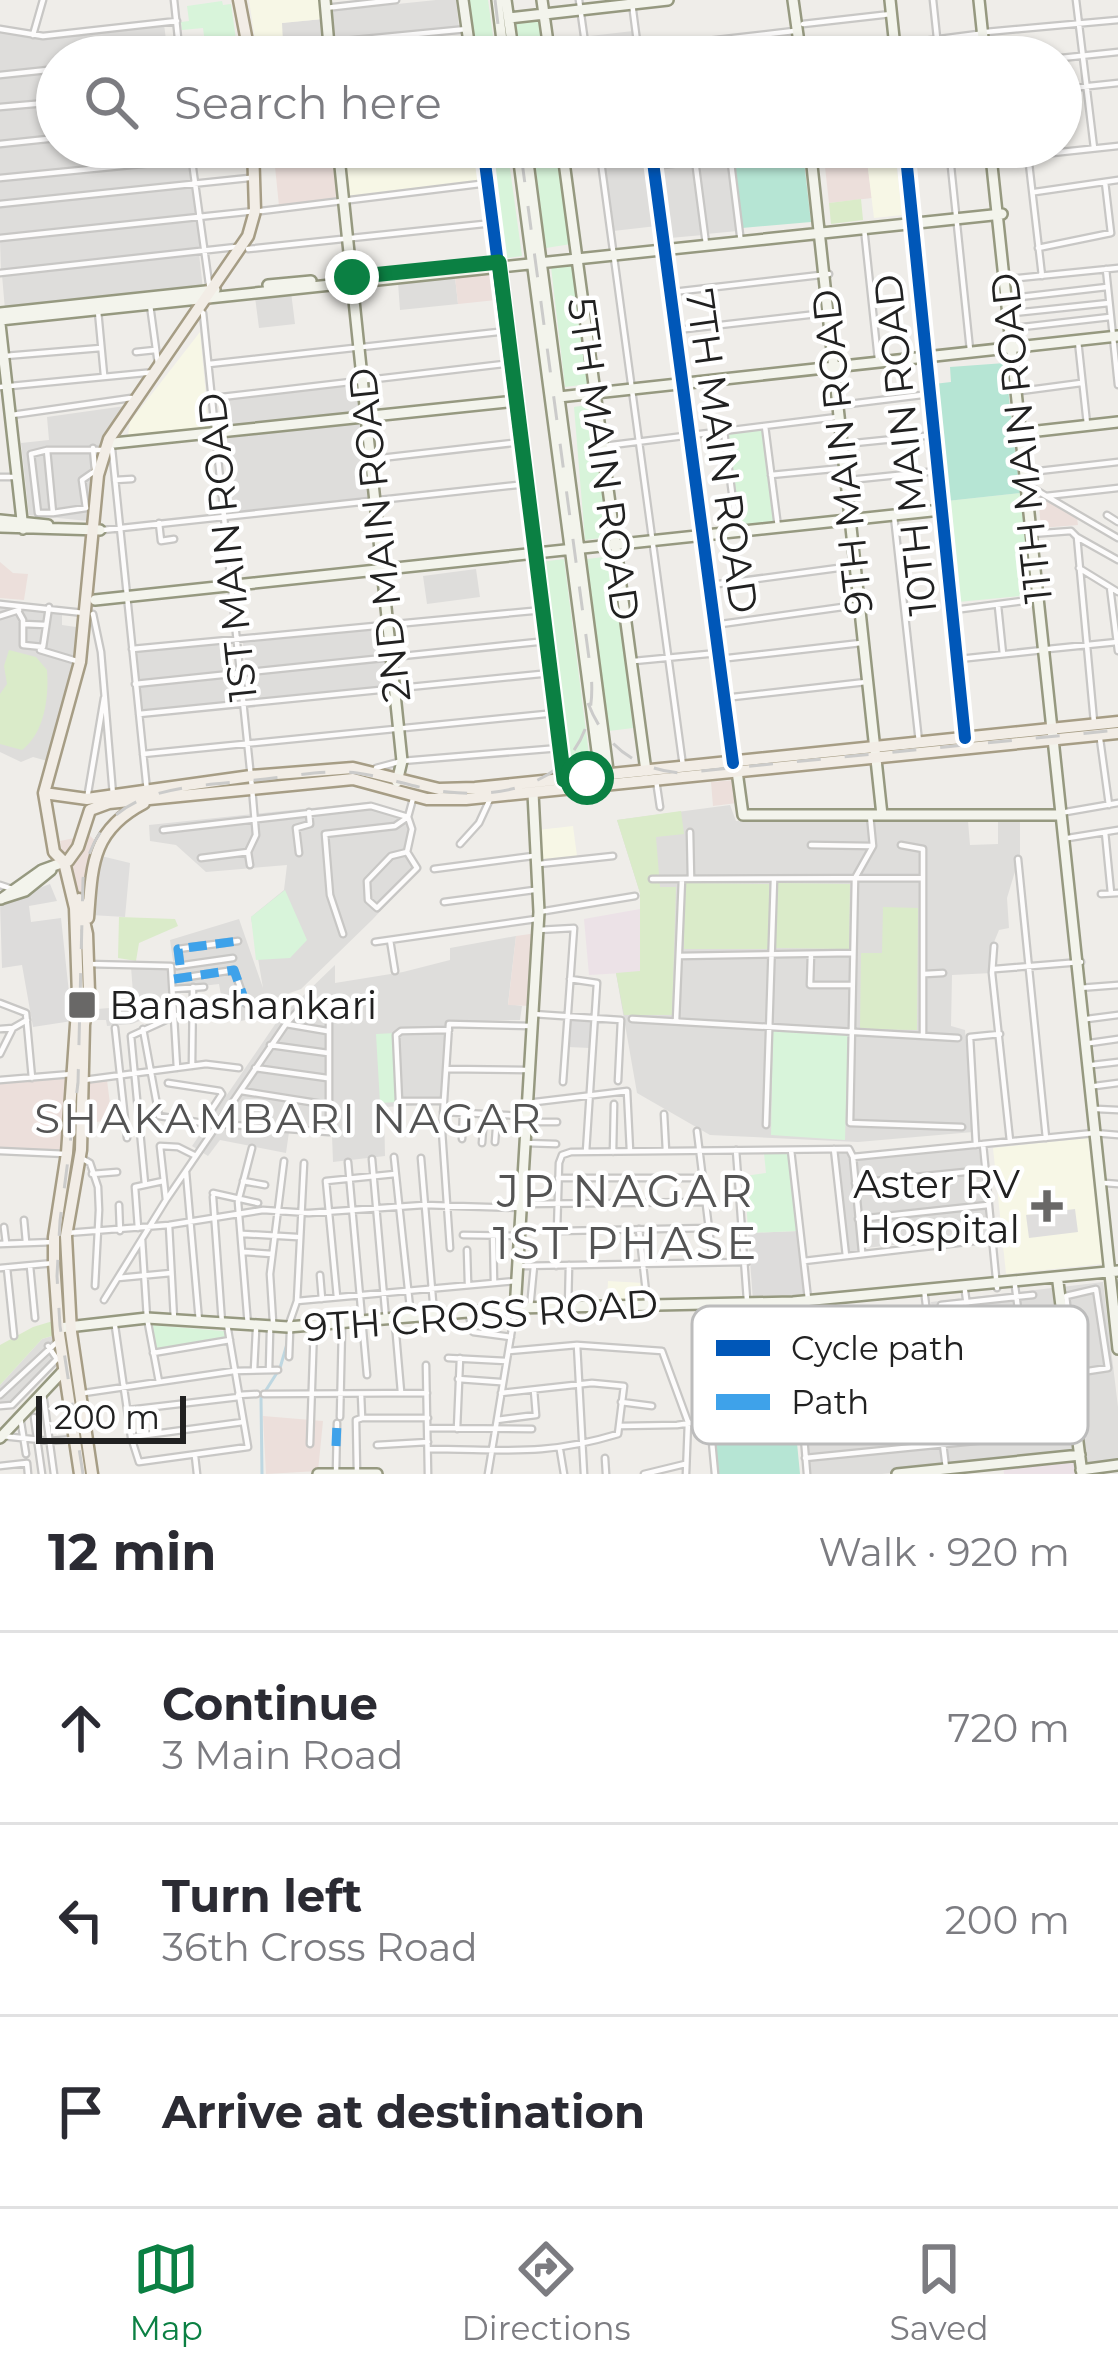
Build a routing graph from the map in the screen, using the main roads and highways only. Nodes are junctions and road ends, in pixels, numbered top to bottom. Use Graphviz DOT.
graph roads {
  1 [pos="236,0"];
  2 [pos="463,0"];
  3 [pos="497,0"];
  4 [pos="506,0"];
  5 [pos="542,0"];
  6 [pos="668,0"];
  7 [pos="796,0"];
  8 [pos="890,0"];
  9 [pos="977,0"];
  10 [pos="632,2"];
  11 [pos="325,4"];
  12 [pos="580,5"];
  13 [pos="544,14"];
  14 [pos="509,18"];
  15 [pos="243,36"];
  16 [pos="327,36"];
  17 [pos="468,36"];
  18 [pos="502,36"];
  19 [pos="511,36"];
  20 [pos="547,36"];
  21 [pos="801,36"];
  22 [pos="894,36"];
  23 [pos="980,36"];
  24 [pos="255,168"];
  25 [pos="256,168"];
  26 [pos="340,168"];
  27 [pos="486,168"];
  28 [pos="524,168"];
  29 [pos="565,168"];
  30 [pos="815,168"];
  31 [pos="907,168"];
  32 [pos="995,168"];
  33 [pos="258,211"];
  34 [pos="999,212"];
  35 [pos="913,222"];
  36 [pos="821,231"];
  37 [pos="577,256"];
  38 [pos="536,260"];
  39 [pos="499,264"];
  40 [pos="352,279"];
  41 [pos="208,299"];
  42 [pos="0,319"];
  43 [pos="1115,337"];
  44 [pos="1014,348"];
  45 [pos="926,357"];
  46 [pos="2,360"];
  47 [pos="835,366"];
  48 [pos="3,387"];
  49 [pos="595,392"];
  50 [pos="559,397"];
  51 [pos="516,401"];
  52 [pos="840,413"];
  53 [pos="6,416"];
  54 [pos="366,417"];
  55 [pos="1118,422"];
  56 [pos="1023,433"];
  57 [pos="106,448"];
  58 [pos="847,472"];
  59 [pos="941,510"];
  60 [pos="851,521"];
  61 [pos="0,523"];
  62 [pos="21,525"];
  63 [pos="94,530"];
  64 [pos="1034,534"];
  65 [pos="616,546"];
  66 [pos="574,549"];
  67 [pos="536,553"];
  68 [pos="382,570"];
  69 [pos="95,600"];
  70 [pos="90,614"];
  71 [pos="1046,650"];
  72 [pos="1118,722"];
  73 [pos="1097,730"];
  74 [pos="1118,733"];
  75 [pos="1055,734"];
  76 [pos="964,738"];
  77 [pos="877,752"];
  78 [pos="735,767"];
  79 [pos="651,776"];
  80 [pos="564,780"];
  81 [pos="605,781"];
  82 [pos="252,782"];
  83 [pos="397,783"];
  84 [pos="533,793"];
  85 [pos="149,795"];
  86 [pos="50,796"];
  87 [pos="93,801"];
  88 [pos="1063,813"];
  89 [pos="885,815"];
  90 [pos="66,864"];
  91 [pos="51,870"];
  92 [pos="6,887"];
  93 [pos="1,899"];
  94 [pos="87,934"];
  95 [pos="1079,962"];
  96 [pos="1082,988"];
  97 [pos="78,1077"];
  98 [pos="1097,1134"];
  99 [pos="74,1156"];
  100 [pos="1114,1274"];
  101 [pos="1058,1282"];
  102 [pos="996,1286"];
  103 [pos="925,1292"];
  104 [pos="1118,1301"];
  105 [pos="648,1306"];
  106 [pos="793,1306"];
  107 [pos="1062,1306"];
  108 [pos="515,1310"];
  109 [pos="147,1320"];
  110 [pos="390,1321"];
  111 [pos="362,1324"];
  112 [pos="315,1328"];
  113 [pos="227,1329"];
  114 [pos="60,1338"];
  115 [pos="1114,1347"];
  116 [pos="64,1370"];
  117 [pos="1,1437"];
  118 [pos="1079,1444"];
  119 [pos="1080,1455"];
  120 [pos="1118,1465"];
  121 [pos="1001,1469"];
  122 [pos="1082,1472"];
  123 [pos="352,1473"];
  124 [pos="916,1473"];
  125 [pos="80,1474"];
  126 [pos="92,1474"];
  127 [pos="318,1474"];
  128 [pos="332,1474"];
  129 [pos="377,1474"];
  130 [pos="897,1474"];
  1 -- 15 [label="main road"];
  2 -- 17 [label="main road"];
  3 -- 18 [label="main road"];
  4 -- 14 [label="main road"];
  5 -- 13 [label="main road"];
  6 -- 10 [label="main road"];
  7 -- 21 [label="main road"];
  8 -- 22 [label="main road"];
  9 -- 23 [label="main road"];
  10 -- 12 [label="main road"];
  11 -- 16 [label="main road"];
  12 -- 13 [label="main road"];
  13 -- 14 [label="main road"];
  13 -- 20 [label="main road"];
  14 -- 19 [label="main road"];
  24 -- 33 [label="main road"];
  25 -- 33 [label="main road"];
  26 -- 40 [label="main road, 2ND MAIN ROAD"];
  27 -- 39 [label="main road"];
  28 -- 38 [label="main road"];
  29 -- 37 [label="main road, 5TH MAIN ROAD"];
  30 -- 36 [label="main road, 9TH MAIN ROAD"];
  31 -- 35 [label="main road, 10TH MAIN ROAD"];
  32 -- 34 [label="main road, 11TH MAIN ROAD"];
  33 -- 41 [label="main road"];
  34 -- 35 [label="main road"];
  34 -- 44 [label="main road, 11TH MAIN ROAD"];
  34 -- 44 [label="main road, 11TH MAIN ROAD"];
  35 -- 36 [label="main road"];
  35 -- 45 [label="main road, 10TH MAIN ROAD"];
  36 -- 37 [label="main road"];
  36 -- 47 [label="main road, 9TH MAIN ROAD"];
  37 -- 38 [label="main road"];
  37 -- 49 [label="main road, 5TH MAIN ROAD"];
  38 -- 39 [label="main road"];
  38 -- 50 [label="main road"];
  38 -- 66 [label="main road"];
  39 -- 40 [label="main road"];
  39 -- 51 [label="main road"];
  40 -- 41 [label="main road"];
  40 -- 54 [label="main road, 2ND MAIN ROAD"];
  41 -- 42 [label="main road"];
  41 -- 42 [label="main road"];
  41 -- 57 [label="main road"];
  41 -- 57 [label="main road"];
  42 -- 46 [label="main road"];
  43 -- 44 [label="main road"];
  44 -- 45 [label="main road"];
  44 -- 56 [label="main road, 11TH MAIN ROAD"];
  44 -- 56 [label="main road, 11TH MAIN ROAD"];
  45 -- 47 [label="main road"];
  45 -- 59 [label="main road, 10TH MAIN ROAD"];
  46 -- 48 [label="main road"];
  47 -- 49 [label="main road"];
  47 -- 52 [label="main road, 9TH MAIN ROAD"];
  48 -- 53 [label="main road"];
  49 -- 50 [label="main road"];
  49 -- 65 [label="main road, 5TH MAIN ROAD"];
  50 -- 66 [label="main road"];
  51 -- 54 [label="main road"];
  51 -- 67 [label="main road"];
  52 -- 58 [label="main road, 9TH MAIN ROAD"];
  52 -- 58 [label="main road, 9TH MAIN ROAD"];
  53 -- 62 [label="main road"];
  54 -- 57 [label="main road"];
  54 -- 68 [label="main road, 2ND MAIN ROAD"];
  55 -- 56 [label="main road"];
  56 -- 64 [label="main road, 11TH MAIN ROAD"];
  56 -- 64 [label="main road, 11TH MAIN ROAD"];
  57 -- 63 [label="main road"];
  58 -- 60 [label="main road, 9TH MAIN ROAD"];
  59 -- 60 [label="main road"];
  59 -- 76 [label="main road, 10TH MAIN ROAD"];
  60 -- 65 [label="main road"];
  60 -- 77 [label="main road, 9TH MAIN ROAD"];
  61 -- 62 [label="main road"];
  62 -- 63 [label="main road"];
  63 -- 69 [label="main road"];
  63 -- 70 [label="main road"];
  64 -- 71 [label="main road, 11TH MAIN ROAD"];
  64 -- 71 [label="main road, 11TH MAIN ROAD"];
  65 -- 66 [label="main road"];
  65 -- 79 [label="main road, 5TH MAIN ROAD"];
  66 -- 67 [label="main road"];
  66 -- 81 [label="main road"];
  67 -- 68 [label="main road"];
  67 -- 80 [label="main road"];
  68 -- 69 [label="main road"];
  68 -- 83 [label="main road, 2ND MAIN ROAD"];
  69 -- 70 [label="main road"];
  70 -- 86 [label="main road"];
  70 -- 86 [label="main road"];
  71 -- 75 [label="main road, 11TH MAIN ROAD"];
  72 -- 73 [label="main road"];
  73 -- 74 [label="main road"];
  73 -- 75 [label="main road"];
  75 -- 76 [label="main road"];
  75 -- 77 [label="main road"];
  75 -- 88 [label="main road, 11TH MAIN ROAD"];
  76 -- 77 [label="main road"];
  77 -- 78 [label="main road"];
  77 -- 89 [label="main road, 9TH MAIN ROAD"];
  78 -- 79 [label="main road"];
  78 -- 79 [label="main road"];
  78 -- 89 [label="main road, 7TH MAIN ROAD"];
  79 -- 81 [label="main road"];
  80 -- 81 [label="main road"];
  80 -- 83 [label="main road"];
  81 -- 84 [label="main road"];
  82 -- 83 [label="main road"];
  82 -- 83 [label="main road"];
  82 -- 85 [label="main road"];
  83 -- 84 [label="main road"];
  84 -- 108 [label="main road"];
  85 -- 87 [label="main road"];
  85 -- 87 [label="main road"];
  85 -- 94 [label="main road"];
  86 -- 87 [label="main road"];
  86 -- 90 [label="main road"];
  87 -- 90 [label="main road"];
  88 -- 89 [label="main road"];
  88 -- 95 [label="main road"];
  88 -- 95 [label="main road"];
  90 -- 91 [label="main road"];
  90 -- 94 [label="main road"];
  90 -- 97 [label="main road"];
  91 -- 92 [label="main road"];
  91 -- 93 [label="main road"];
  92 -- 93 [label="main road"];
  94 -- 97 [label="main road"];
  95 -- 96 [label="main road"];
  96 -- 98 [label="main road"];
  96 -- 98 [label="main road"];
  97 -- 99 [label="main road"];
  98 -- 100 [label="main road"];
  98 -- 100 [label="main road"];
  99 -- 114 [label="main road"];
  99 -- 114 [label="main road"];
  100 -- 101 [label="main road, 9TH CROSS ROAD"];
  100 -- 102 [label="main road, 9TH CROSS ROAD"];
  100 -- 104 [label="main road"];
  100 -- 115 [label="main road"];
  101 -- 102 [label="main road, 9TH CROSS ROAD"];
  101 -- 107 [label="main road"];
  102 -- 103 [label="main road, 9TH CROSS ROAD"];
  102 -- 103 [label="main road, 9TH CROSS ROAD"];
  103 -- 106 [label="main road, 9TH CROSS ROAD"];
  103 -- 106 [label="main road, 9TH CROSS ROAD"];
  105 -- 106 [label="main road, 9TH CROSS ROAD"];
  105 -- 106 [label="main road, 9TH CROSS ROAD"];
  105 -- 108 [label="main road, 9TH CROSS ROAD"];
  105 -- 108 [label="main road, 9TH CROSS ROAD"];
  108 -- 110 [label="main road, 9TH CROSS ROAD"];
  108 -- 110 [label="main road, 9TH CROSS ROAD"];
  109 -- 113 [label="main road, 9TH CROSS ROAD"];
  109 -- 113 [label="main road, 9TH CROSS ROAD"];
  109 -- 114 [label="main road, 9TH CROSS ROAD"];
  109 -- 114 [label="main road, 9TH CROSS ROAD"];
  110 -- 111 [label="main road, 9TH CROSS ROAD"];
  111 -- 112 [label="main road, 9TH CROSS ROAD"];
  111 -- 112 [label="main road, 9TH CROSS ROAD"];
  112 -- 113 [label="main road, 9TH CROSS ROAD"];
  114 -- 116 [label="main road"];
  114 -- 126 [label="main road"];
  116 -- 117 [label="main road"];
  116 -- 125 [label="main road"];
  118 -- 119 [label="main road"];
  119 -- 121 [label="main road"];
  119 -- 122 [label="main road"];
  120 -- 122 [label="main road"];
  121 -- 124 [label="main road"];
  123 -- 128 [label="main road"];
  123 -- 129 [label="main road"];
  124 -- 130 [label="main road"];
  127 -- 128 [label="main road"];
}
